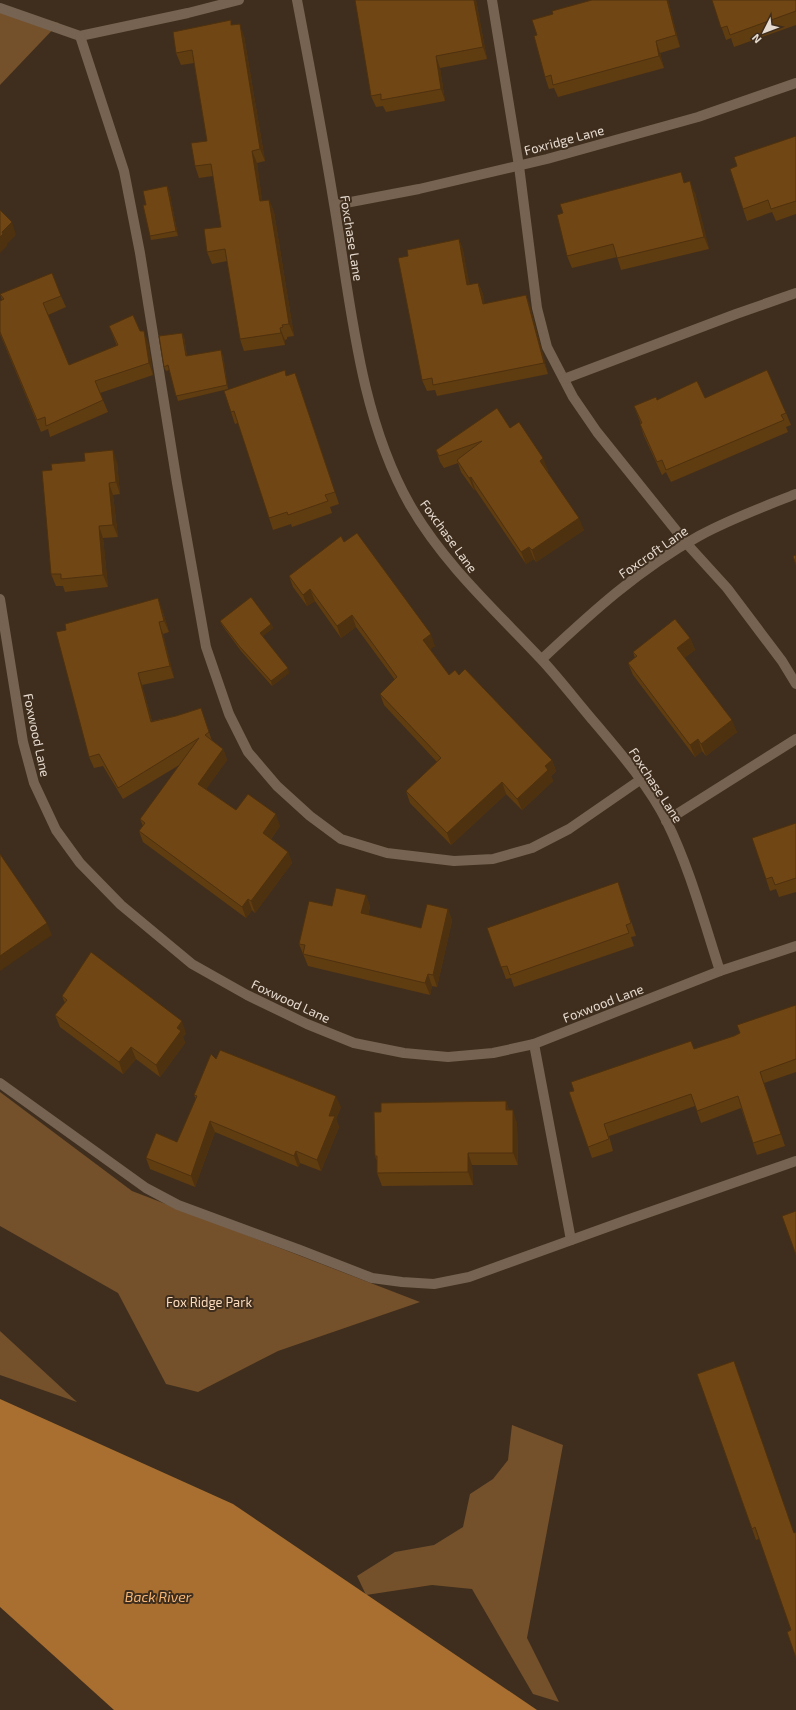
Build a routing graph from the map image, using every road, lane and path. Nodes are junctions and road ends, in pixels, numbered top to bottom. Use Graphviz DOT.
graph roads {
  1 [pos="239,0"];
  2 [pos="297,0"];
  3 [pos="492,0"];
  4 [pos="0,8"];
  5 [pos="80,36"];
  6 [pos="796,83"];
  7 [pos="519,166"];
  8 [pos="334,205"];
  9 [pos="796,293"];
  10 [pos="564,380"];
  11 [pos="796,494"];
  12 [pos="687,544"];
  13 [pos="0,599"];
  14 [pos="542,660"];
  15 [pos="796,684"];
  16 [pos="796,739"];
  17 [pos="640,780"];
  18 [pos="666,821"];
  19 [pos="796,946"];
  20 [pos="720,971"];
  21 [pos="534,1044"];
  22 [pos="0,1083"];
  23 [pos="796,1161"];
  24 [pos="570,1240"];
  1 -- 5 [label="street"];
  2 -- 8 [label="street, Foxchase Lane"];
  3 -- 7 [label="street"];
  4 -- 5 [label="street"];
  5 -- 17 [label="street"];
  6 -- 7 [label="street, Foxridge Lane"];
  7 -- 8 [label="street, Foxridge Lane"];
  7 -- 10 [label="street"];
  8 -- 14 [label="street, Foxchase Lane"];
  9 -- 10 [label="street"];
  10 -- 12 [label="street"];
  11 -- 12 [label="street, Foxcroft Lane"];
  12 -- 14 [label="street, Foxcroft Lane"];
  12 -- 15 [label="street"];
  13 -- 21 [label="street, Foxwood Lane"];
  14 -- 17 [label="street, Foxchase Lane"];
  16 -- 18 [label="street"];
  17 -- 18 [label="street, Foxchase Lane"];
  18 -- 20 [label="street, Foxchase Lane"];
  19 -- 20 [label="street, Foxwood Lane"];
  20 -- 21 [label="street, Foxwood Lane"];
  21 -- 24 [label="street"];
  22 -- 24 [label="street"];
  23 -- 24 [label="street"];
}
